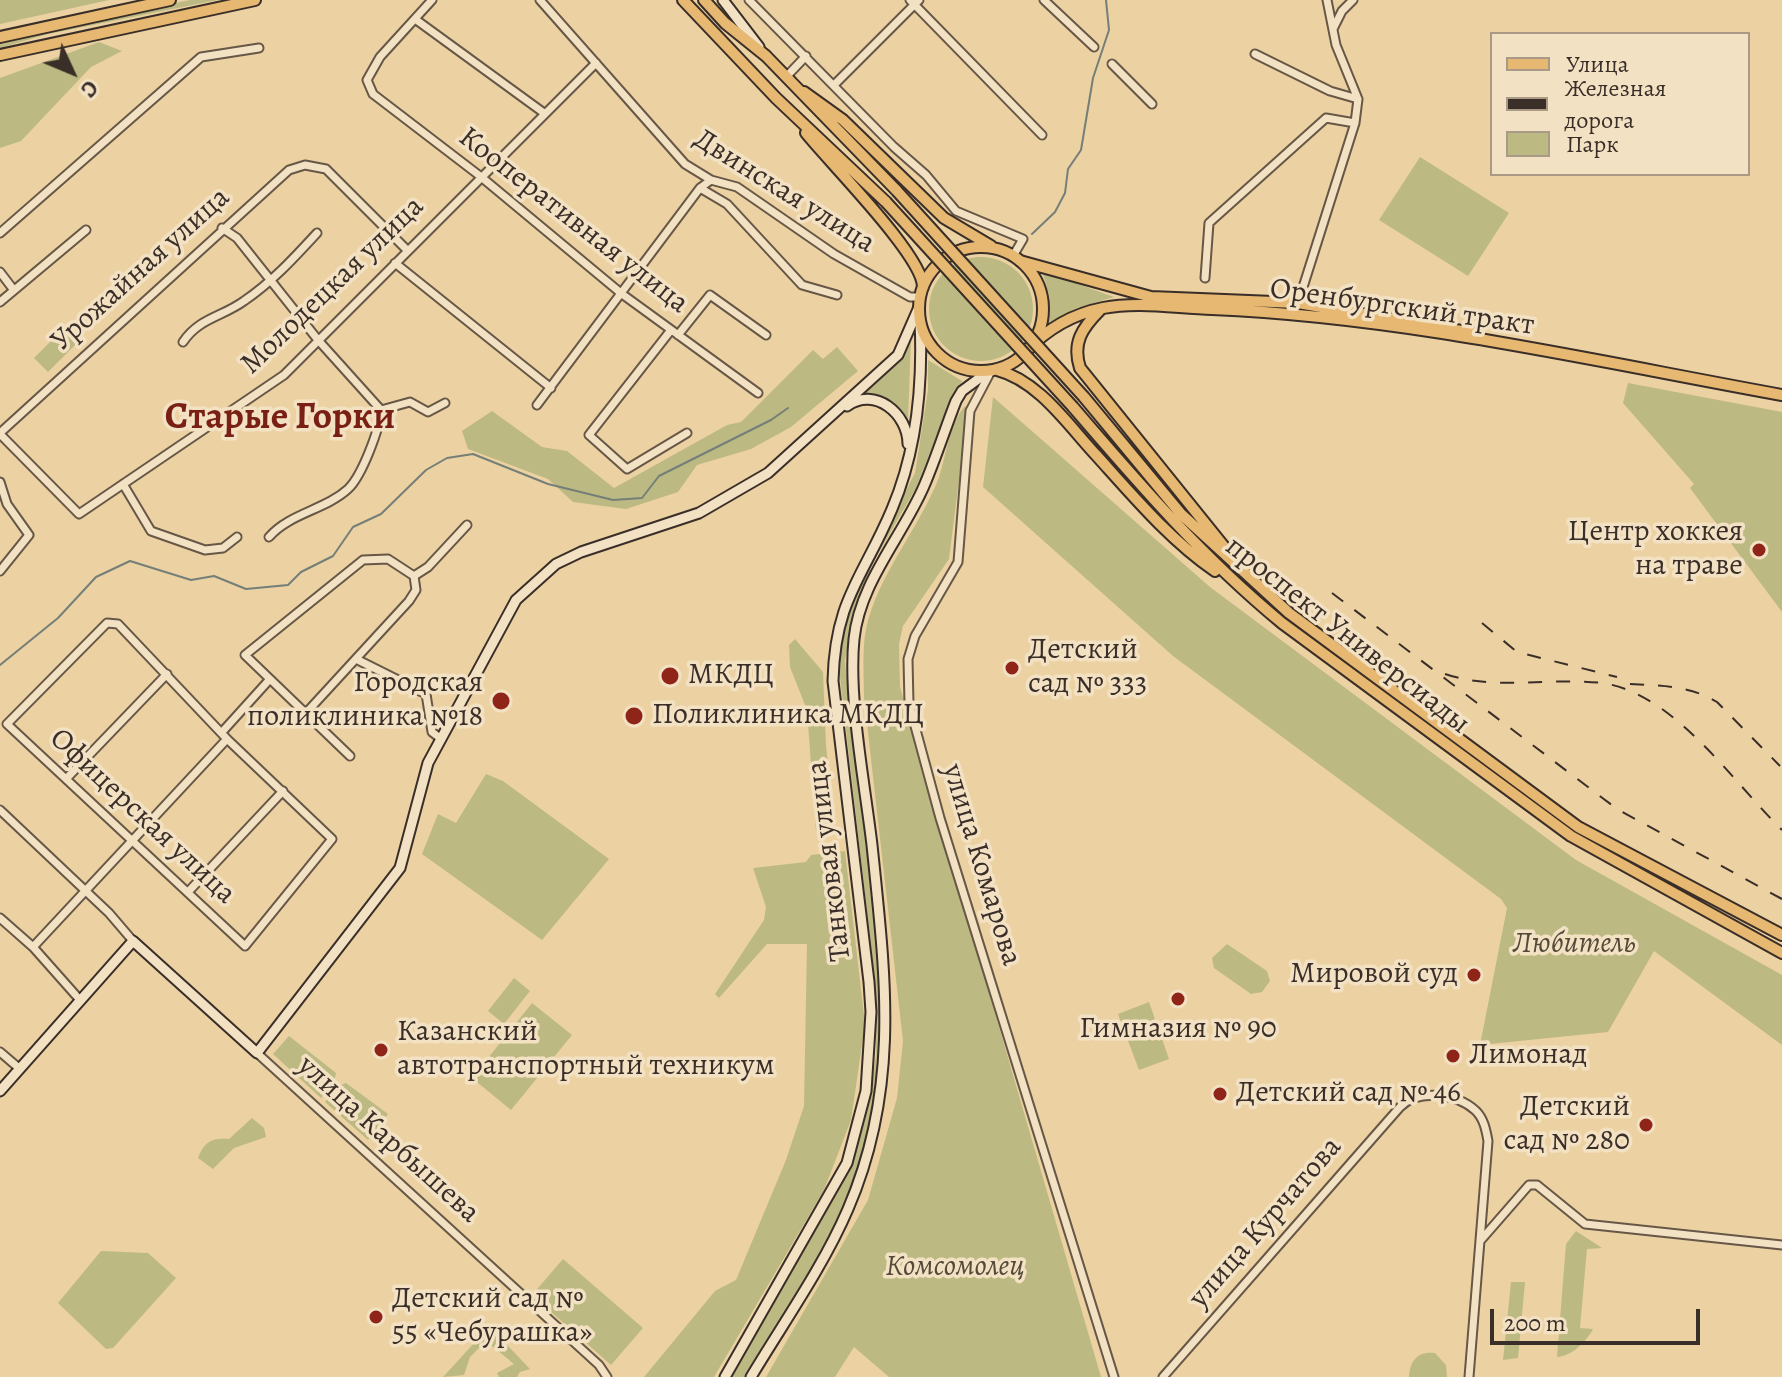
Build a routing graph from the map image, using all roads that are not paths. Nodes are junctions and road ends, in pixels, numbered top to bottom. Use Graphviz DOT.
graph roads {
  1 [pos="170,0"];
  2 [pos="255,0"];
  3 [pos="432,0"];
  4 [pos="540,0"];
  5 [pos="683,0"];
  6 [pos="704,0"];
  7 [pos="723,0"];
  8 [pos="749,0"];
  9 [pos="1044,0"];
  10 [pos="1327,0"];
  11 [pos="1353,0"];
  12 [pos="915,2"];
  13 [pos="415,19"];
  14 [pos="1333,29"];
  15 [pos="0,37"];
  16 [pos="1094,47"];
  17 [pos="259,48"];
  18 [pos="1255,54"];
  19 [pos="0,55"];
  20 [pos="766,56"];
  21 [pos="806,56"];
  22 [pos="596,63"];
  23 [pos="1112,64"];
  24 [pos="786,77"];
  25 [pos="835,84"];
  26 [pos="796,87"];
  27 [pos="776,98"];
  28 [pos="1358,99"];
  29 [pos="1152,104"];
  30 [pos="544,113"];
  31 [pos="1355,123"];
  32 [pos="1042,135"];
  33 [pos="480,176"];
  34 [pos="711,180"];
  35 [pos="700,188"];
  36 [pos="222,228"];
  37 [pos="86,230"];
  38 [pos="0,233"];
  39 [pos="317,233"];
  40 [pos="997,249"];
  41 [pos="407,250"];
  42 [pos="1016,259"];
  43 [pos="395,263"];
  44 [pos="0,272"];
  45 [pos="1205,278"];
  46 [pos="272,281"];
  47 [pos="13,289"];
  48 [pos="622,294"];
  49 [pos="837,295"];
  50 [pos="920,298"];
  51 [pos="0,302"];
  52 [pos="1298,303"];
  53 [pos="1101,308"];
  54 [pos="920,321"];
  55 [pos="675,332"];
  56 [pos="766,335"];
  57 [pos="318,340"];
  58 [pos="183,342"];
  59 [pos="1025,352"];
  60 [pos="991,370"];
  61 [pos="551,388"];
  62 [pos="1782,389"];
  63 [pos="758,393"];
  64 [pos="1782,395"];
  65 [pos="445,403"];
  66 [pos="955,403"];
  67 [pos="537,405"];
  68 [pos="381,410"];
  69 [pos="970,411"];
  70 [pos="825,422"];
  71 [pos="687,433"];
  72 [pos="0,434"];
  73 [pos="908,462"];
  74 [pos="0,482"];
  75 [pos="123,484"];
  76 [pos="467,525"];
  77 [pos="237,537"];
  78 [pos="269,537"];
  79 [pos="865,560"];
  80 [pos="880,567"];
  81 [pos="0,571"];
  82 [pos="414,576"];
  83 [pos="1249,580"];
  84 [pos="1240,588"];
  85 [pos="356,659"];
  86 [pos="167,674"];
  87 [pos="270,679"];
  88 [pos="306,713"];
  89 [pos="225,735"];
  90 [pos="440,738"];
  91 [pos="350,756"];
  92 [pos="66,779"];
  93 [pos="283,791"];
  94 [pos="0,810"];
  95 [pos="135,841"];
  96 [pos="87,891"];
  97 [pos="189,891"];
  98 [pos="0,918"];
  99 [pos="1782,935"];
  100 [pos="133,941"];
  101 [pos="33,947"];
  102 [pos="1782,953"];
  103 [pos="80,1000"];
  104 [pos="0,1052"];
  105 [pos="257,1053"];
  106 [pos="20,1069"];
  107 [pos="0,1091"];
  108 [pos="1479,1242"];
  109 [pos="1782,1245"];
  110 [pos="607,1377"];
  111 [pos="725,1377"];
  112 [pos="751,1377"];
  113 [pos="1114,1377"];
  114 [pos="1163,1377"];
  115 [pos="1469,1377"];
  1 -- 15 [label="main road"];
  2 -- 19 [label="main road"];
  3 -- 13 [label="street"];
  4 -- 22 [label="street, Двинская улица"];
  5 -- 27 [label="main road"];
  6 -- 20 [label="main road"];
  7 -- 20 [label="main road"];
  8 -- 21 [label="street"];
  9 -- 16 [label="street"];
  10 -- 14 [label="street"];
  11 -- 14 [label="street"];
  12 -- 25 [label="street"];
  12 -- 32 [label="street"];
  13 -- 30 [label="street"];
  13 -- 33 [label="street, Кооперативная улица"];
  14 -- 28 [label="street"];
  17 -- 38 [label="street"];
  18 -- 28 [label="street"];
  20 -- 24 [label="main road"];
  21 -- 24 [label="street"];
  21 -- 25 [label="street"];
  22 -- 30 [label="street, Молодецкая улица"];
  22 -- 34 [label="street, Двинская улица"];
  23 -- 29 [label="street"];
  24 -- 26 [label="main road"];
  25 -- 42 [label="street"];
  26 -- 40 [label="main road"];
  26 -- 83 [label="main road, проспект Универсиады, bridge"];
  27 -- 50 [label="main road"];
  27 -- 84 [label="main road, проспект Универсиады, bridge"];
  28 -- 31 [label="street"];
  30 -- 33 [label="street, Молодецкая улица"];
  31 -- 45 [label="street"];
  31 -- 52 [label="street"];
  33 -- 41 [label="street, Молодецкая улица"];
  33 -- 48 [label="street, Кооперативная улица"];
  34 -- 35 [label="street"];
  34 -- 50 [label="street, Двинская улица"];
  35 -- 48 [label="street"];
  35 -- 49 [label="street, Двинская улица"];
  36 -- 41 [label="street, Урожайная улица"];
  36 -- 46 [label="street"];
  36 -- 72 [label="street, Урожайная улица"];
  37 -- 47 [label="street"];
  39 -- 46 [label="street"];
  40 -- 42 [label="main road"];
  40 -- 50 [label="main road"];
  41 -- 43 [label="street, Молодецкая улица"];
  42 -- 52 [label="main road, Оренбургский тракт"];
  42 -- 59 [label="main road"];
  43 -- 57 [label="street, Молодецкая улица"];
  43 -- 61 [label="street"];
  44 -- 47 [label="street"];
  46 -- 57 [label="street"];
  46 -- 58 [label="street"];
  47 -- 51 [label="street"];
  48 -- 55 [label="street, Кооперативная улица"];
  48 -- 61 [label="street"];
  50 -- 54 [label="main road"];
  50 -- 70 [label="main road"];
  52 -- 62 [label="main road, Оренбургский тракт"];
  53 -- 59 [label="main road, Оренбургский тракт"];
  53 -- 64 [label="main road, Оренбургский тракт"];
  53 -- 83 [label="main road"];
  54 -- 60 [label="main road"];
  54 -- 73 [label="main road, Танковая улица"];
  55 -- 56 [label="street"];
  55 -- 63 [label="street, Кооперативная улица"];
  55 -- 71 [label="street"];
  57 -- 68 [label="street"];
  57 -- 75 [label="street, Молодецкая улица"];
  59 -- 60 [label="main road"];
  60 -- 66 [label="main road, Танковая улица"];
  60 -- 69 [label="street, улица Комарова"];
  60 -- 84 [label="main road"];
  61 -- 67 [label="street"];
  65 -- 68 [label="street"];
  66 -- 69 [label="street"];
  66 -- 80 [label="main road, Танковая улица"];
  68 -- 78 [label="street"];
  69 -- 113 [label="street, улица Комарова"];
  70 -- 73 [label="main road"];
  70 -- 90 [label="main road"];
  72 -- 75 [label="street, Молодецкая улица"];
  73 -- 79 [label="main road, Танковая улица"];
  74 -- 81 [label="street"];
  75 -- 77 [label="street"];
  76 -- 82 [label="street"];
  79 -- 80 [label="main road"];
  79 -- 111 [label="main road, Танковая улица"];
  80 -- 112 [label="main road, Танковая улица"];
  82 -- 85 [label="street"];
  82 -- 87 [label="street"];
  83 -- 99 [label="main road, проспект Универсиады"];
  84 -- 102 [label="main road, проспект Универсиады"];
  85 -- 88 [label="street"];
  85 -- 90 [label="street"];
  86 -- 89 [label="street"];
  86 -- 92 [label="street"];
  86 -- 92 [label="street, Офицерская улица"];
  87 -- 88 [label="street"];
  87 -- 89 [label="street"];
  88 -- 91 [label="street"];
  89 -- 93 [label="street"];
  89 -- 95 [label="street"];
  90 -- 105 [label="main road"];
  92 -- 95 [label="street, Офицерская улица"];
  93 -- 97 [label="street"];
  93 -- 97 [label="street, Офицерская улица"];
  94 -- 96 [label="street"];
  95 -- 96 [label="street"];
  95 -- 97 [label="street, Офицерская улица"];
  96 -- 100 [label="street"];
  96 -- 101 [label="street"];
  98 -- 101 [label="street"];
  100 -- 103 [label="main road"];
  100 -- 105 [label="main road, улица Карбышева"];
  101 -- 103 [label="street"];
  103 -- 106 [label="main road"];
  104 -- 106 [label="street"];
  105 -- 110 [label="street, улица Карбышева"];
  106 -- 107 [label="main road"];
  108 -- 109 [label="street"];
  108 -- 114 [label="street, улица Курчатова"];
  108 -- 115 [label="street"];
}
